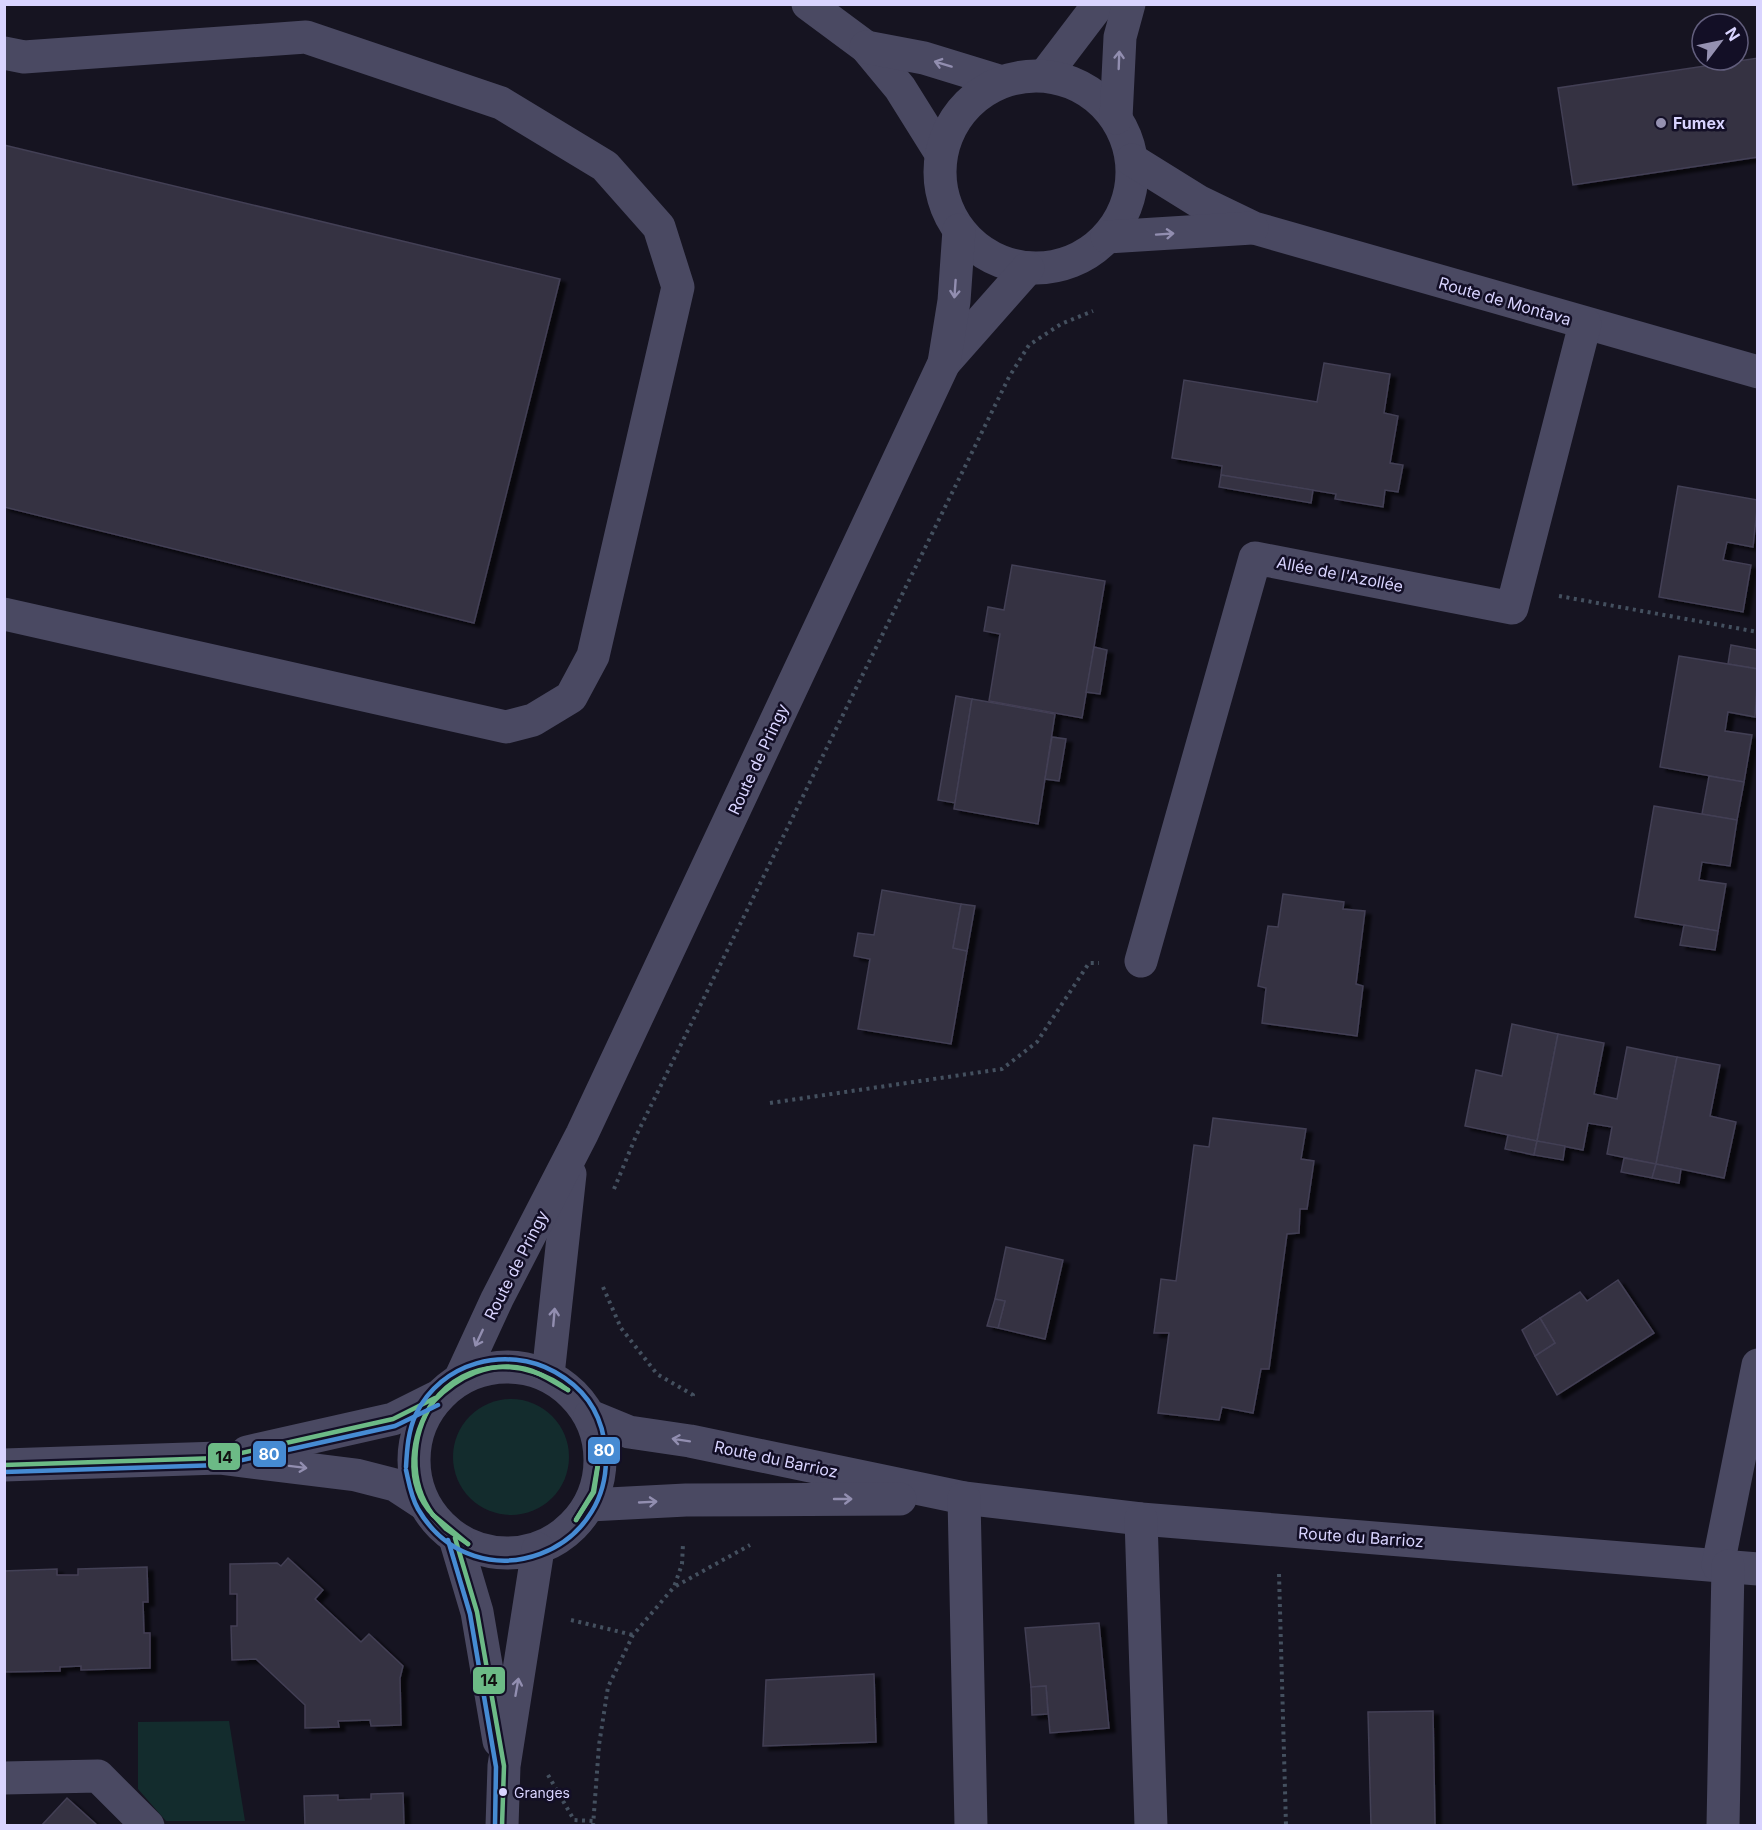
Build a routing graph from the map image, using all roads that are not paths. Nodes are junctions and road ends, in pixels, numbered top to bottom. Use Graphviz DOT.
graph roads {
  1 [pos="808,4"];
  2 [pos="1099,4"];
  3 [pos="1129,4"];
  4 [pos="866,47"];
  5 [pos="4,53"];
  6 [pos="1045,75"];
  7 [pos="999,81"];
  8 [pos="1116,118"];
  9 [pos="940,152"];
  10 [pos="1132,160"];
  11 [pos="1254,228"];
  12 [pos="959,230"];
  13 [pos="1107,237"];
  14 [pos="1028,268"];
  15 [pos="1585,324"];
  16 [pos="944,363"];
  17 [pos="1758,372"];
  18 [pos="4,614"];
  19 [pos="1141,961"];
  20 [pos="572,1155"];
  21 [pos="1758,1365"];
  22 [pos="549,1375"];
  23 [pos="461,1377"];
  24 [pos="435,1398"];
  25 [pos="590,1416"];
  26 [pos="219,1458"];
  27 [pos="4,1465"];
  28 [pos="964,1498"];
  29 [pos="424,1504"];
  30 [pos="590,1505"];
  31 [pos="1141,1519"];
  32 [pos="455,1538"];
  33 [pos="538,1549"];
  34 [pos="1735,1566"];
  35 [pos="504,1766"];
  36 [pos="4,1778"];
  37 [pos="148,1826"];
  38 [pos="502,1826"];
  39 [pos="971,1826"];
  40 [pos="1151,1826"];
  41 [pos="1723,1826"];
  1 -- 4 [label="street"];
  2 -- 6 [label="street"];
  8 -- 3 [label="street, one-way"];
  7 -- 4 [label="street, one-way"];
  4 -- 9 [label="street"];
  5 -- 18 [label="street"];
  6 -- 7 [label="street"];
  6 -- 8 [label="street"];
  7 -- 9 [label="street"];
  8 -- 10 [label="street"];
  9 -- 12 [label="street"];
  10 -- 11 [label="street, Route de Montava"];
  10 -- 13 [label="street"];
  13 -- 11 [label="street, Route de Montava, one-way"];
  11 -- 15 [label="street, Route de Montava"];
  12 -- 14 [label="street"];
  12 -- 16 [label="street, Route de Pringy, one-way"];
  13 -- 14 [label="street"];
  14 -- 16 [label="street, Route de Pringy"];
  15 -- 17 [label="street, Route de Montava"];
  15 -- 19 [label="street, Allée de l'Azollée"];
  16 -- 20 [label="street, Route de Pringy"];
  22 -- 20 [label="street, Route de Pringy, one-way"];
  20 -- 23 [label="street, Route de Pringy, one-way"];
  21 -- 34 [label="street"];
  22 -- 23 [label="street"];
  22 -- 25 [label="street"];
  23 -- 24 [label="street"];
  24 -- 26 [label="street"];
  24 -- 29 [label="street"];
  28 -- 25 [label="street, Route du Barrioz, one-way"];
  25 -- 30 [label="street"];
  26 -- 27 [label="street"];
  26 -- 29 [label="street, one-way"];
  30 -- 28 [label="street, Route du Barrioz, one-way"];
  28 -- 31 [label="street, Route du Barrioz"];
  28 -- 39 [label="street"];
  29 -- 32 [label="street"];
  30 -- 33 [label="street"];
  31 -- 34 [label="street, Route du Barrioz"];
  31 -- 40 [label="street"];
  32 -- 33 [label="street"];
  32 -- 35 [label="street"];
  35 -- 33 [label="street, one-way"];
  34 -- 41 [label="street"];
  35 -- 38 [label="street"];
  36 -- 37 [label="street"];
}
